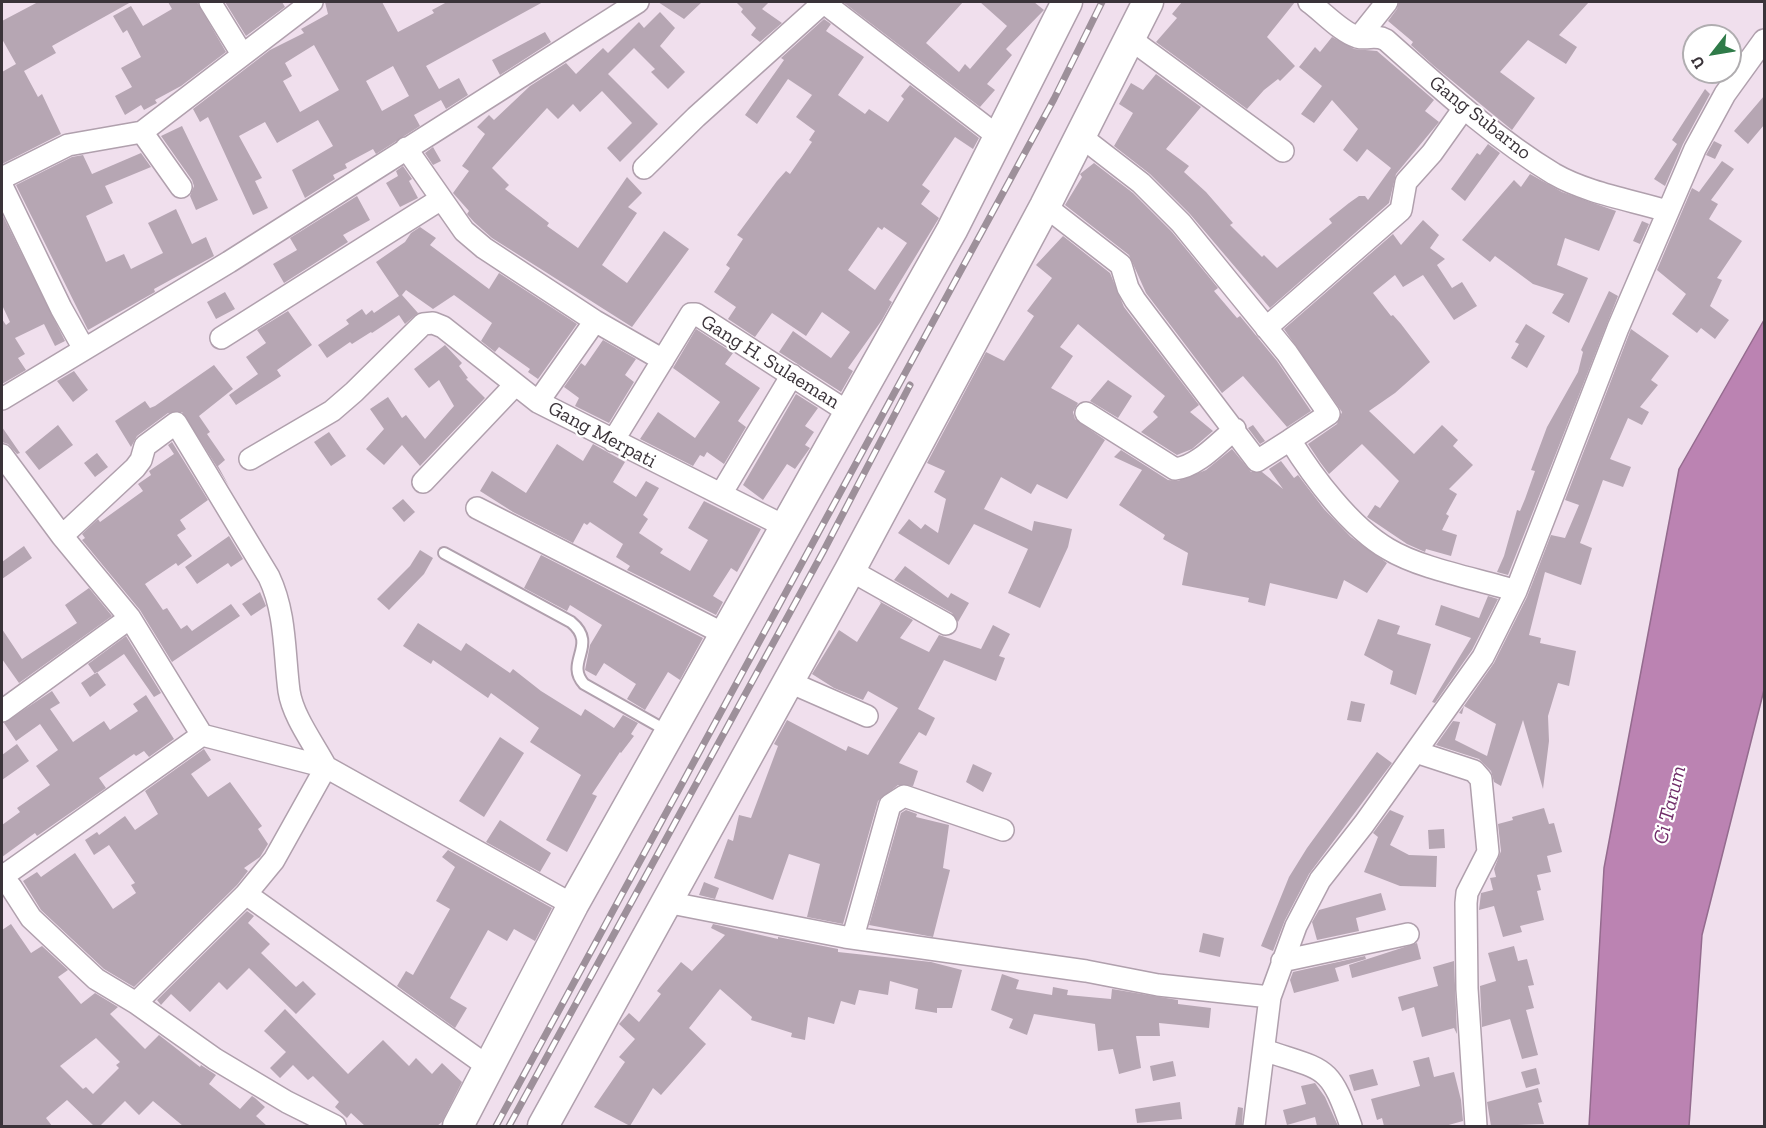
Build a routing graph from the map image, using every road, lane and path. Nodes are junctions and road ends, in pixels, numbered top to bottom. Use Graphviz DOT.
graph roads {
  1 [pos="210,2"];
  2 [pos="312,2"];
  3 [pos="638,2"];
  4 [pos="823,2"];
  5 [pos="1067,2"];
  6 [pos="1148,2"];
  7 [pos="1309,2"];
  8 [pos="1387,2"];
  9 [pos="1359,37"];
  10 [pos="1129,38"];
  11 [pos="1764,40"];
  12 [pos="242,54"];
  13 [pos="1464,108"];
  14 [pos="142,132"];
  15 [pos="1079,135"];
  16 [pos="1000,138"];
  17 [pos="406,148"];
  18 [pos="1283,151"];
  19 [pos="644,168"];
  20 [pos="2,178"];
  21 [pos="2,186"];
  22 [pos="181,187"];
  23 [pos="441,199"];
  24 [pos="1045,206"];
  25 [pos="1667,211"];
  26 [pos="595,321"];
  27 [pos="1266,328"];
  28 [pos="221,338"];
  29 [pos="84,349"];
  30 [pos="663,360"];
  31 [pos="792,375"];
  32 [pos="515,386"];
  33 [pos="2,399"];
  34 [pos="538,402"];
  35 [pos="848,412"];
  36 [pos="1086,413"];
  37 [pos="1235,429"];
  38 [pos="1290,440"];
  39 [pos="613,441"];
  40 [pos="2,454"];
  41 [pos="250,459"];
  42 [pos="423,482"];
  43 [pos="721,494"];
  44 [pos="477,508"];
  45 [pos="784,526"];
  46 [pos="62,536"];
  47 [pos="444,554"];
  48 [pos="850,570"];
  49 [pos="1515,591"];
  50 [pos="130,618"];
  51 [pos="946,624"];
  52 [pos="724,634"];
  53 [pos="787,681"];
  54 [pos="2,711"];
  55 [pos="867,716"];
  56 [pos="670,732"];
  57 [pos="202,735"];
  58 [pos="1416,752"];
  59 [pos="326,767"];
  60 [pos="1003,830"];
  61 [pos="2,877"];
  62 [pos="246,894"];
  63 [pos="666,902"];
  64 [pos="573,905"];
  65 [pos="1408,934"];
  66 [pos="853,937"];
  67 [pos="1282,961"];
  68 [pos="1270,997"];
  69 [pos="136,1003"];
  70 [pos="1264,1050"];
  71 [pos="490,1068"];
  72 [pos="335,1126"];
  73 [pos="458,1126"];
  74 [pos="543,1126"];
  75 [pos="1254,1126"];
  76 [pos="1351,1126"];
  77 [pos="1476,1126"];
  1 -- 12 [label="street"];
  2 -- 12 [label="street"];
  3 -- 17 [label="street"];
  4 -- 16 [label="street"];
  4 -- 19 [label="street"];
  5 -- 16 [label="main road"];
  6 -- 10 [label="main road"];
  7 -- 9 [label="street, Gang Subarno"];
  8 -- 9 [label="street"];
  9 -- 13 [label="street, Gang Subarno"];
  10 -- 15 [label="main road"];
  10 -- 18 [label="street"];
  11 -- 25 [label="street"];
  12 -- 14 [label="street"];
  13 -- 25 [label="street, Gang Subarno"];
  13 -- 27 [label="street"];
  14 -- 20 [label="street"];
  14 -- 22 [label="street"];
  15 -- 24 [label="main road"];
  15 -- 27 [label="street"];
  16 -- 35 [label="main road"];
  17 -- 23 [label="street"];
  17 -- 29 [label="street"];
  21 -- 29 [label="street"];
  23 -- 26 [label="street"];
  23 -- 28 [label="street"];
  24 -- 37 [label="street"];
  24 -- 48 [label="main road"];
  25 -- 49 [label="street"];
  26 -- 30 [label="street"];
  26 -- 34 [label="street"];
  27 -- 38 [label="street"];
  29 -- 33 [label="street"];
  30 -- 31 [label="street, Gang H. Sulaeman"];
  30 -- 39 [label="street"];
  31 -- 35 [label="street, Gang H. Sulaeman"];
  31 -- 43 [label="street"];
  32 -- 34 [label="street, Gang Merpati"];
  32 -- 41 [label="street, Gang Merpati"];
  32 -- 42 [label="street"];
  34 -- 39 [label="street, Gang Merpati"];
  35 -- 45 [label="main road"];
  36 -- 37 [label="street"];
  37 -- 38 [label="street"];
  38 -- 49 [label="street"];
  39 -- 43 [label="street, Gang Merpati"];
  40 -- 46 [label="street"];
  43 -- 45 [label="street, Gang Merpati"];
  44 -- 52 [label="street"];
  45 -- 52 [label="main road"];
  46 -- 50 [label="street"];
  46 -- 59 [label="street"];
  47 -- 56 [label="lane"];
  48 -- 51 [label="street"];
  48 -- 53 [label="main road"];
  49 -- 58 [label="street"];
  50 -- 54 [label="street"];
  50 -- 57 [label="street"];
  52 -- 56 [label="main road"];
  53 -- 55 [label="street"];
  53 -- 63 [label="main road"];
  56 -- 64 [label="main road"];
  57 -- 59 [label="street"];
  57 -- 61 [label="street"];
  58 -- 67 [label="street"];
  58 -- 77 [label="street"];
  59 -- 62 [label="street"];
  59 -- 64 [label="street"];
  60 -- 66 [label="street"];
  61 -- 69 [label="street"];
  62 -- 69 [label="street"];
  62 -- 71 [label="street"];
  63 -- 66 [label="street"];
  63 -- 74 [label="main road"];
  64 -- 71 [label="main road"];
  65 -- 67 [label="street"];
  66 -- 68 [label="street"];
  67 -- 68 [label="street"];
  68 -- 70 [label="street"];
  69 -- 72 [label="street"];
  70 -- 75 [label="street"];
  70 -- 76 [label="street"];
  71 -- 73 [label="main road"];
}
